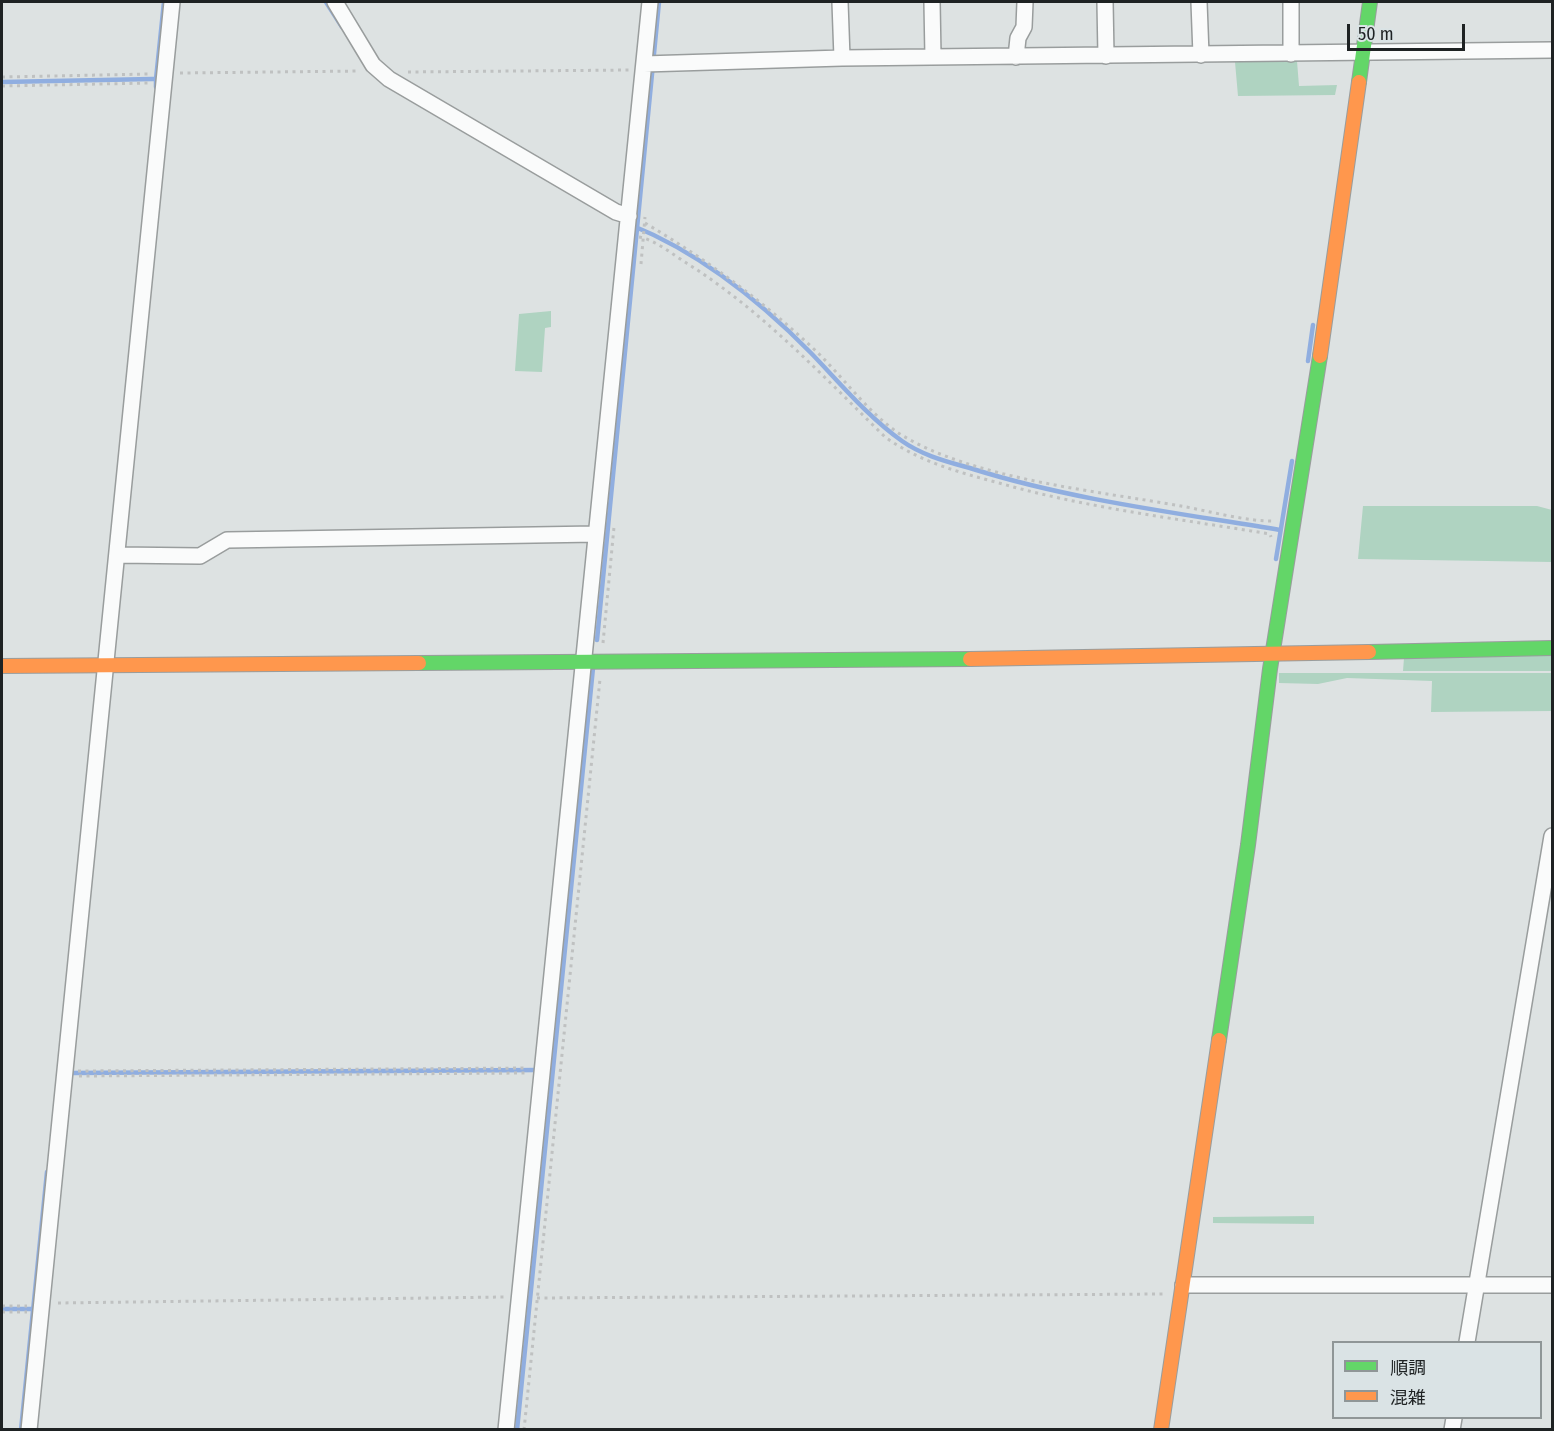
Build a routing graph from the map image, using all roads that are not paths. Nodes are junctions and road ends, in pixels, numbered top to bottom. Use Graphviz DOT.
graph roads {
  1 [pos="171,2"];
  2 [pos="335,2"];
  3 [pos="650,2"];
  4 [pos="840,2"];
  5 [pos="932,2"];
  6 [pos="1025,2"];
  7 [pos="1105,2"];
  8 [pos="1199,2"];
  9 [pos="1290,2"];
  10 [pos="1370,2"];
  11 [pos="1552,50"];
  12 [pos="1291,54"];
  13 [pos="1356,54"];
  14 [pos="1201,55"];
  15 [pos="1106,56"];
  16 [pos="933,57"];
  17 [pos="1016,57"];
  18 [pos="842,58"];
  19 [pos="648,66"];
  20 [pos="635,227"];
  21 [pos="597,534"];
  22 [pos="117,555"];
  23 [pos="1552,648"];
  24 [pos="1268,654"];
  25 [pos="584,661"];
  26 [pos="2,666"];
  27 [pos="105,666"];
  28 [pos="1552,836"];
  29 [pos="1552,1285"];
  30 [pos="1183,1286"];
  31 [pos="1476,1286"];
  32 [pos="1467,1341"];
  33 [pos="29,1430"];
  34 [pos="506,1430"];
  35 [pos="1161,1430"];
  1 -- 22 [label="street"];
  2 -- 20 [label="street"];
  3 -- 19 [label="street"];
  4 -- 18 [label="street"];
  5 -- 16 [label="street"];
  6 -- 17 [label="street"];
  7 -- 15 [label="street"];
  8 -- 14 [label="street"];
  9 -- 12 [label="street"];
  10 -- 13 [label="street"];
  11 -- 13 [label="street"];
  12 -- 13 [label="street"];
  12 -- 14 [label="street"];
  13 -- 24 [label="street"];
  14 -- 15 [label="street"];
  15 -- 17 [label="street"];
  16 -- 17 [label="street"];
  16 -- 18 [label="street"];
  18 -- 19 [label="street"];
  19 -- 20 [label="street"];
  20 -- 21 [label="street"];
  21 -- 22 [label="street"];
  21 -- 25 [label="street"];
  22 -- 27 [label="street"];
  23 -- 24 [label="street"];
  24 -- 25 [label="street"];
  24 -- 30 [label="street"];
  25 -- 27 [label="street"];
  25 -- 34 [label="street"];
  26 -- 27 [label="street"];
  27 -- 33 [label="street"];
  28 -- 31 [label="street"];
  29 -- 31 [label="street"];
  30 -- 31 [label="street"];
  30 -- 35 [label="street"];
  31 -- 32 [label="street"];
}
